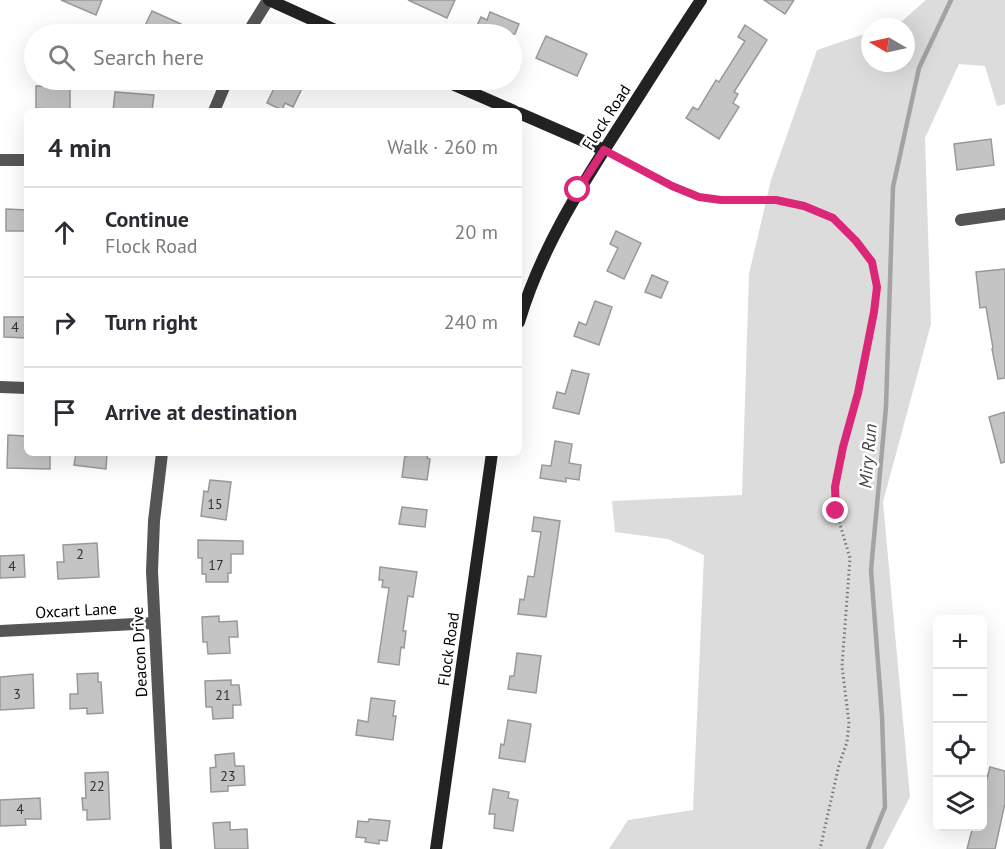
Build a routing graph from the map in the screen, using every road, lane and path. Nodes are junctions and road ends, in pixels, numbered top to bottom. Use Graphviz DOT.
graph roads {
  1 [pos="269,0"];
  2 [pos="700,0"];
  3 [pos="253,24"];
  4 [pos="322,24"];
  5 [pos="223,90"];
  6 [pos="466,90"];
  7 [pos="215,108"];
  8 [pos="507,108"];
  9 [pos="522,114"];
  10 [pos="604,150"];
  11 [pos="0,160"];
  12 [pos="24,160"];
  13 [pos="1005,214"];
  14 [pos="961,220"];
  15 [pos="522,314"];
  16 [pos="0,387"];
  17 [pos="24,388"];
  18 [pos="162,456"];
  19 [pos="492,456"];
  20 [pos="154,623"];
  21 [pos="0,631"];
  22 [pos="166,849"];
  23 [pos="436,849"];
  24 [pos="820,849"];
  1 -- 3 [label="street"];
  1 -- 4 [label="main road"];
  2 -- 10 [label="main road, Flock Road"];
  5 -- 7 [label="street"];
  6 -- 8 [label="main road"];
  9 -- 10 [label="main road"];
  10 -- 15 [label="main road, Flock Road"];
  10 -- 24 [label="path"];
  11 -- 12 [label="street"];
  13 -- 14 [label="street"];
  16 -- 17 [label="street"];
  18 -- 20 [label="street, Deacon Drive"];
  19 -- 23 [label="main road, Flock Road"];
  20 -- 21 [label="street, Oxcart Lane"];
  20 -- 22 [label="street, Deacon Drive"];
}
